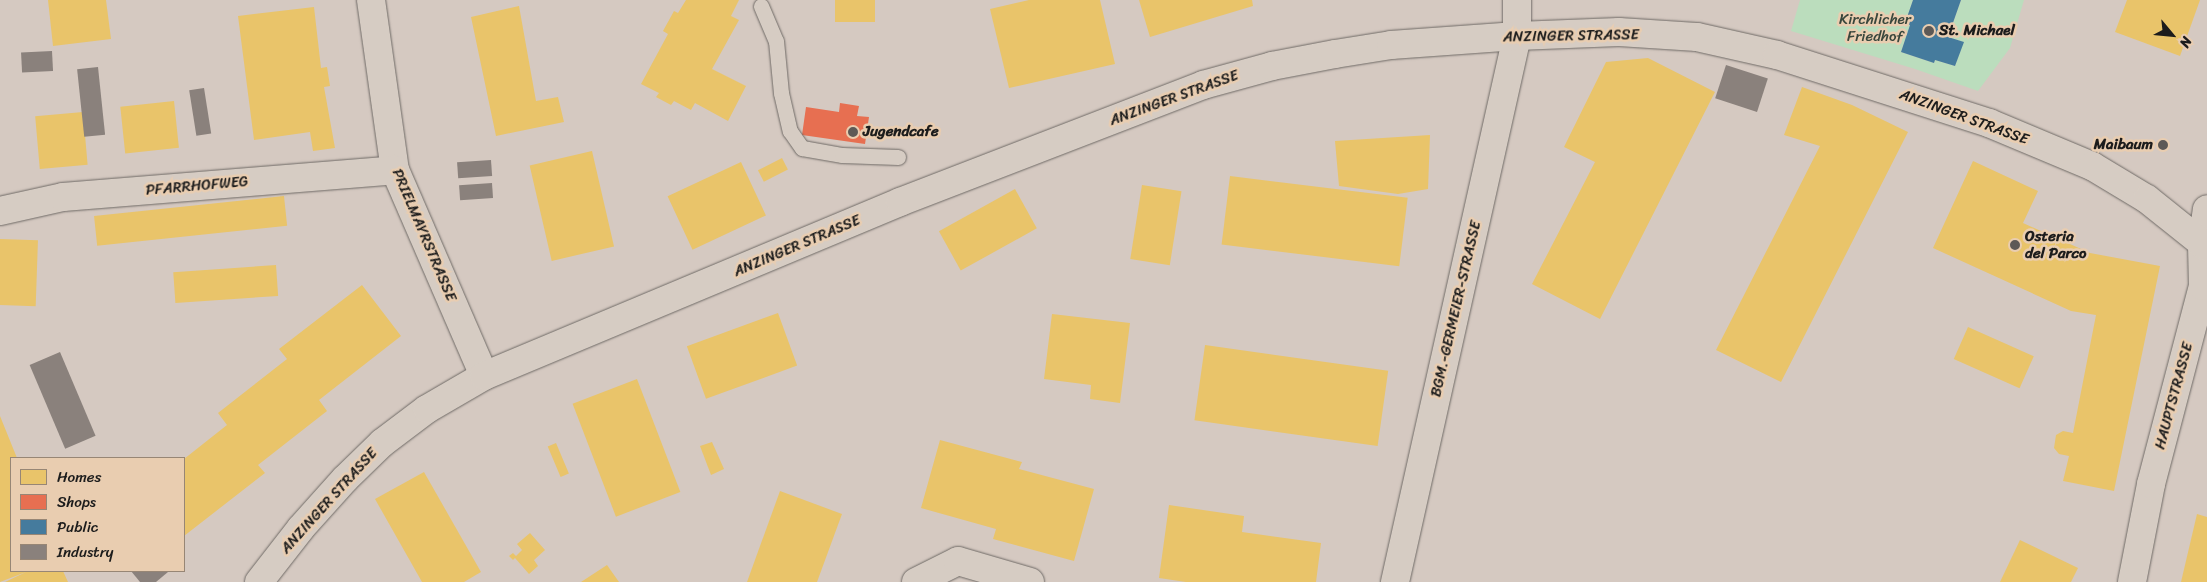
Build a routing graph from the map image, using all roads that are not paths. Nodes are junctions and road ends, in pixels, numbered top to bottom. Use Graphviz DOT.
graph roads {
  1 [pos="371,0"];
  2 [pos="1517,0"];
  3 [pos="761,6"];
  4 [pos="1516,36"];
  5 [pos="898,157"];
  6 [pos="395,170"];
  7 [pos="2207,209"];
  8 [pos="0,211"];
  9 [pos="2205,246"];
  10 [pos="484,376"];
  11 [pos="258,582"];
  12 [pos="916,582"];
  13 [pos="1030,582"];
  14 [pos="1395,582"];
  15 [pos="2132,582"];
  1 -- 6 [label="street, PRIELMAYRSTRASSE"];
  2 -- 4 [label="street, BGM.-GERMEIER-STRASSE"];
  3 -- 5 [label="lane"];
  4 -- 9 [label="street, ANZINGER STRASSE"];
  4 -- 10 [label="street, ANZINGER STRASSE"];
  4 -- 14 [label="street, BGM.-GERMEIER-STRASSE"];
  6 -- 8 [label="street, PFARRHOFWEG"];
  6 -- 10 [label="street, PRIELMAYRSTRASSE"];
  7 -- 9 [label="street, HAUPTSTRASSE"];
  9 -- 15 [label="street, HAUPTSTRASSE"];
  10 -- 11 [label="street, ANZINGER STRASSE"];
  12 -- 13 [label="street"];
}
